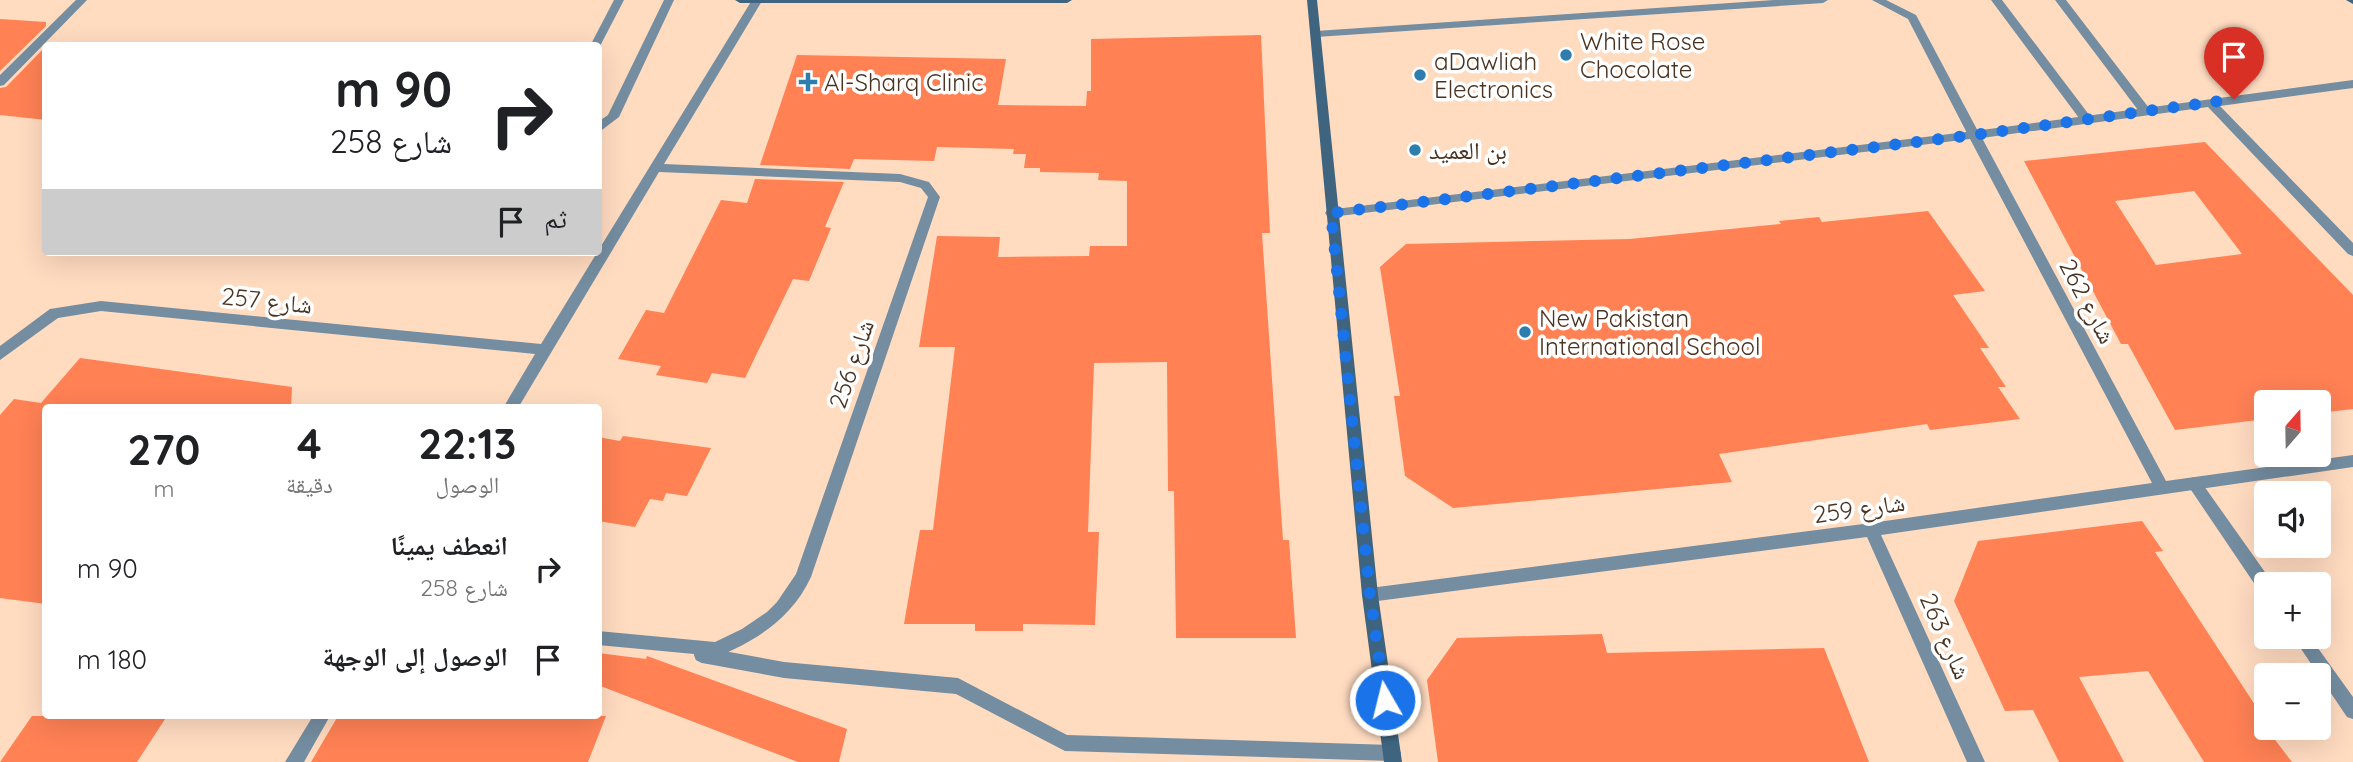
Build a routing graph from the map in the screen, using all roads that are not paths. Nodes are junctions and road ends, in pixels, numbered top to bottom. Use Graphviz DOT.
graph roads {
  1 [pos="82,0"];
  2 [pos="620,0"];
  3 [pos="669,0"];
  4 [pos="740,0"];
  5 [pos="1067,0"];
  6 [pos="1312,0"];
  7 [pos="1823,0"];
  8 [pos="1877,0"];
  9 [pos="1996,0"];
  10 [pos="2060,0"];
  11 [pos="757,1"];
  12 [pos="1316,34"];
  13 [pos="597,42"];
  14 [pos="0,82"];
  15 [pos="2353,84"];
  16 [pos="2210,103"];
  17 [pos="2145,111"];
  18 [pos="2086,119"];
  19 [pos="602,126"];
  20 [pos="1974,135"];
  21 [pos="655,168"];
  22 [pos="1331,213"];
  23 [pos="2353,251"];
  24 [pos="602,256"];
  25 [pos="602,256"];
  26 [pos="545,350"];
  27 [pos="0,355"];
  28 [pos="512,404"];
  29 [pos="2353,461"];
  30 [pos="2194,484"];
  31 [pos="2162,488"];
  32 [pos="1871,530"];
  33 [pos="2256,572"];
  34 [pos="1370,595"];
  35 [pos="602,638"];
  36 [pos="2309,649"];
  37 [pos="702,655"];
  38 [pos="2353,711"];
  39 [pos="320,719"];
  40 [pos="1392,757"];
  41 [pos="294,762"];
  42 [pos="1976,762"];
  1 -- 14 [label="street"];
  2 -- 13 [label="street"];
  3 -- 19 [label="street"];
  4 -- 11 [label="street"];
  5 -- 11 [label="street"];
  6 -- 12 [label="street"];
  7 -- 12 [label="street"];
  8 -- 20 [label="street, شارع 262"];
  9 -- 18 [label="street"];
  10 -- 17 [label="street"];
  11 -- 21 [label="street"];
  12 -- 22 [label="street"];
  15 -- 16 [label="street"];
  16 -- 17 [label="street"];
  16 -- 23 [label="street"];
  17 -- 18 [label="street"];
  18 -- 20 [label="street"];
  20 -- 22 [label="street"];
  20 -- 31 [label="street, شارع 262"];
  21 -- 25 [label="street"];
  21 -- 37 [label="street, شارع 256"];
  22 -- 34 [label="street"];
  24 -- 26 [label="street"];
  26 -- 27 [label="street, شارع 257"];
  26 -- 28 [label="street"];
  29 -- 30 [label="street, شارع 259"];
  30 -- 31 [label="street, شارع 259"];
  30 -- 33 [label="street"];
  31 -- 32 [label="street, شارع 259"];
  32 -- 34 [label="street, شارع 259"];
  32 -- 42 [label="street, شارع 263"];
  34 -- 40 [label="street"];
  35 -- 37 [label="street"];
  36 -- 38 [label="street"];
  37 -- 40 [label="street"];
  39 -- 41 [label="street"];
}
